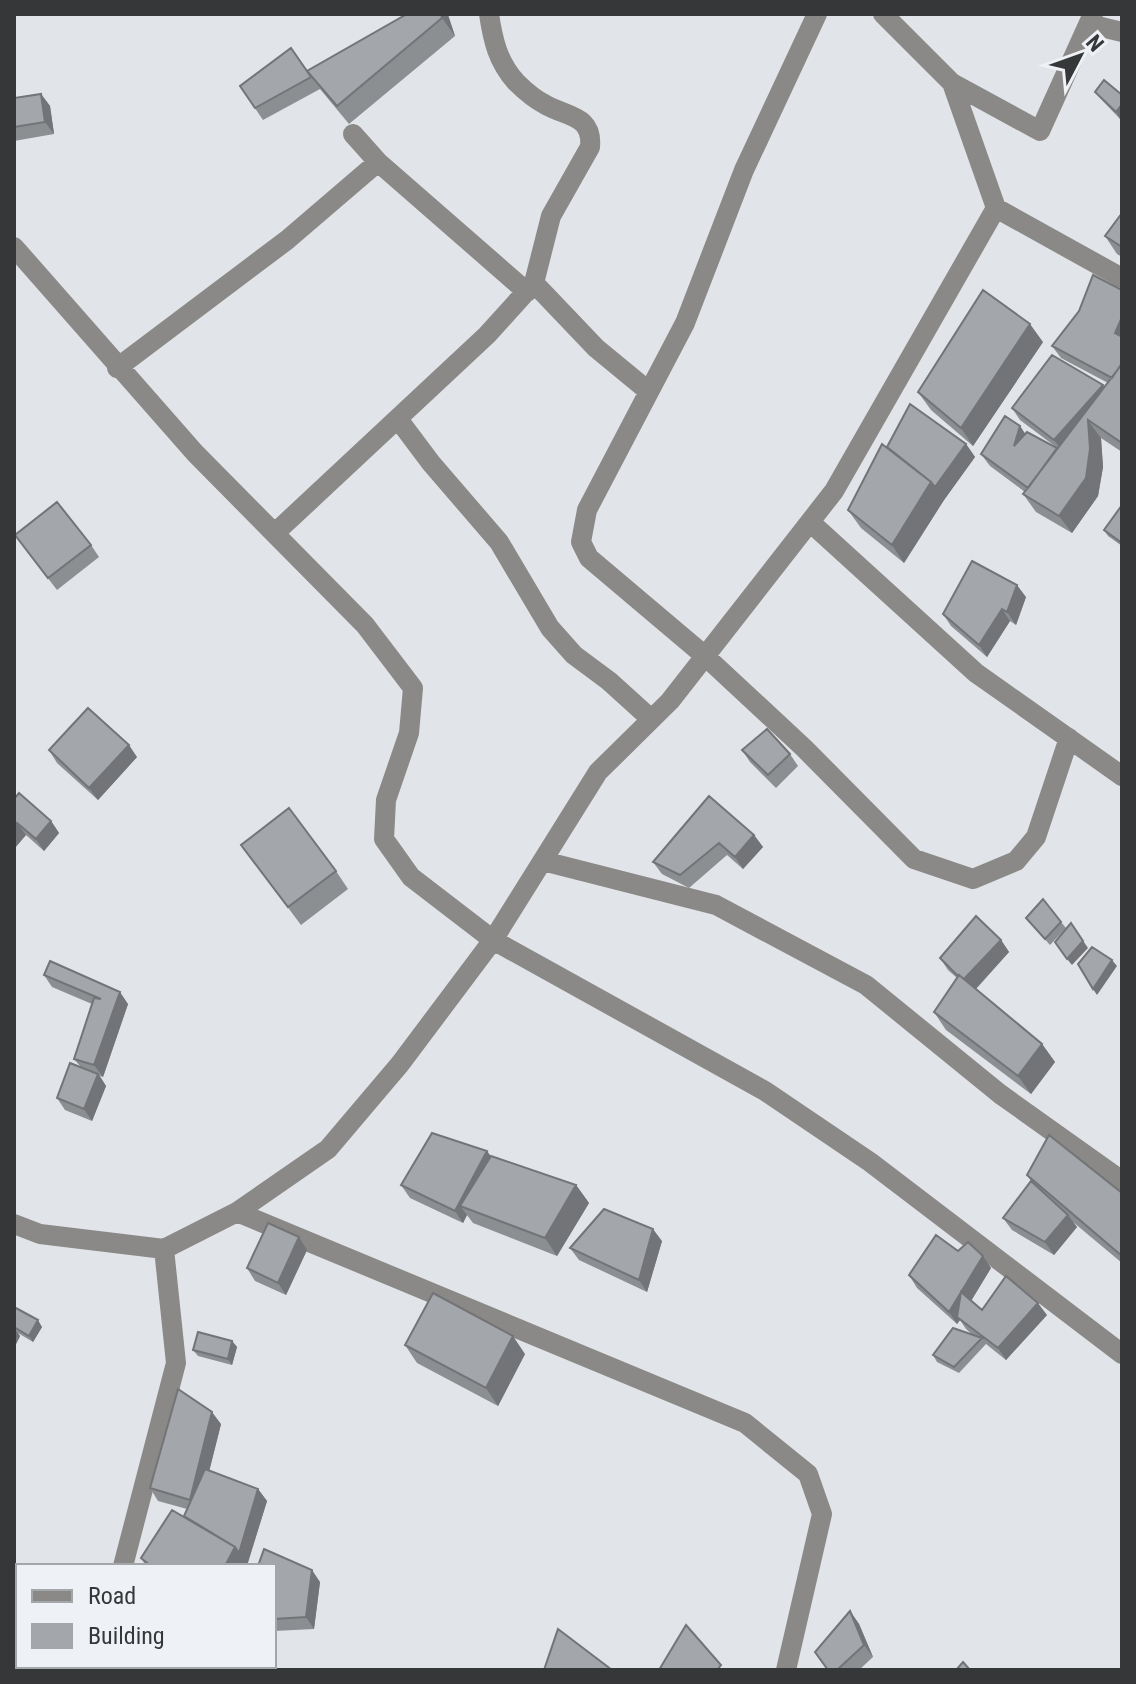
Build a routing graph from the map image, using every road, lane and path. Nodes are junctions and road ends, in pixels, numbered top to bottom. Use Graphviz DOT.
graph roads {
  1 [pos="489,14"];
  2 [pos="817,14"];
  3 [pos="883,14"];
  4 [pos="1091,19"];
  5 [pos="1122,32"];
  6 [pos="952,83"];
  7 [pos="353,134"];
  8 [pos="378,162"];
  9 [pos="996,208"];
  10 [pos="16,253"];
  11 [pos="1122,278"];
  12 [pos="531,287"];
  13 [pos="117,368"];
  14 [pos="647,390"];
  15 [pos="398,419"];
  16 [pos="810,522"];
  17 [pos="275,533"];
  18 [pos="705,656"];
  19 [pos="651,719"];
  20 [pos="1069,738"];
  21 [pos="1122,776"];
  22 [pos="543,861"];
  23 [pos="493,940"];
  24 [pos="1122,1181"];
  25 [pos="237,1212"];
  26 [pos="14,1224"];
  27 [pos="164,1249"];
  28 [pos="1122,1354"];
  29 [pos="124,1564"];
  30 [pos="786,1670"];
  1 -- 12 [label="street"];
  2 -- 14 [label="street"];
  3 -- 6 [label="street"];
  4 -- 5 [label="street"];
  4 -- 6 [label="street"];
  6 -- 9 [label="street"];
  7 -- 8 [label="street"];
  8 -- 12 [label="street"];
  8 -- 13 [label="street"];
  9 -- 11 [label="street"];
  9 -- 16 [label="street"];
  10 -- 13 [label="street"];
  12 -- 14 [label="street"];
  12 -- 15 [label="street"];
  13 -- 17 [label="street"];
  14 -- 18 [label="street"];
  15 -- 17 [label="street"];
  15 -- 19 [label="street"];
  16 -- 18 [label="street"];
  16 -- 20 [label="street"];
  17 -- 23 [label="street"];
  18 -- 19 [label="street"];
  18 -- 20 [label="street"];
  19 -- 22 [label="street"];
  20 -- 21 [label="street"];
  22 -- 23 [label="street"];
  22 -- 24 [label="street"];
  23 -- 25 [label="street"];
  23 -- 28 [label="street"];
  25 -- 27 [label="street"];
  25 -- 30 [label="street"];
  26 -- 27 [label="street"];
  27 -- 29 [label="street"];
}
